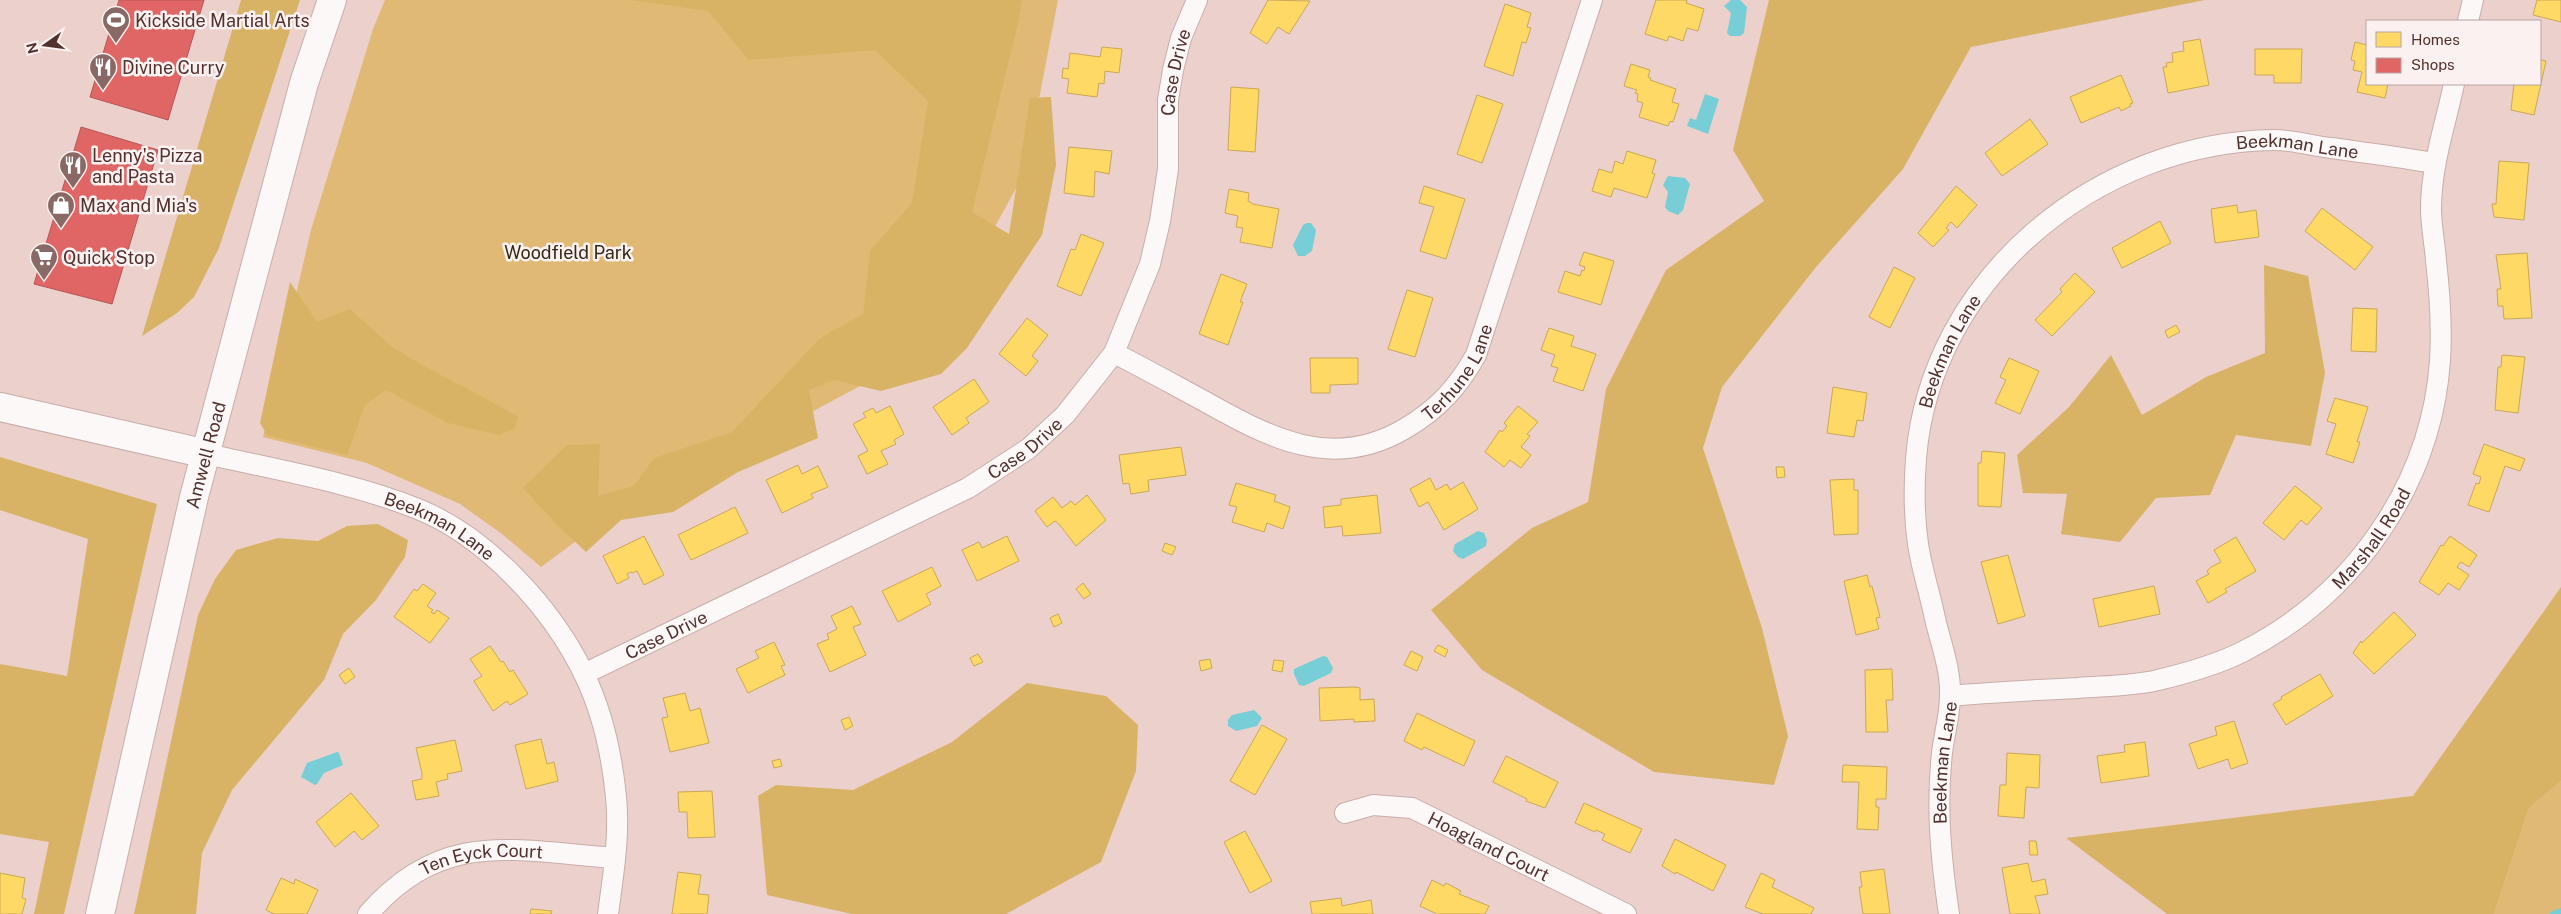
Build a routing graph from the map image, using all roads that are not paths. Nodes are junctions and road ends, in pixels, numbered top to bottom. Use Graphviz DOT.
graph roads {
  1 [pos="332,0"];
  2 [pos="1197,0"];
  3 [pos="1592,0"];
  4 [pos="2473,0"];
  5 [pos="2468,20"];
  6 [pos="2454,85"];
  7 [pos="2434,163"];
  8 [pos="1114,352"];
  9 [pos="0,407"];
  10 [pos="207,454"];
  11 [pos="584,674"];
  12 [pos="1950,696"];
  13 [pos="1345,813"];
  14 [pos="615,858"];
  15 [pos="100,914"];
  16 [pos="368,914"];
  17 [pos="608,914"];
  18 [pos="1626,914"];
  19 [pos="1949,914"];
  1 -- 10 [label="main road, Amwell Road"];
  2 -- 8 [label="street, Case Drive"];
  3 -- 8 [label="street, Terhune Lane"];
  4 -- 5 [label="street"];
  6 -- 7 [label="street, Marshall Road"];
  7 -- 12 [label="street, Marshall Road"];
  7 -- 12 [label="street, Beekman Lane"];
  8 -- 11 [label="street, Case Drive"];
  9 -- 10 [label="main road, Beekman Lane"];
  10 -- 11 [label="street, Beekman Lane"];
  10 -- 15 [label="main road, Amwell Road"];
  11 -- 14 [label="street, Beekman Lane"];
  12 -- 19 [label="street, Beekman Lane"];
  13 -- 18 [label="street, Hoagland Court"];
  14 -- 16 [label="street, Ten Eyck Court"];
  14 -- 17 [label="street, Beekman Lane"];
}
